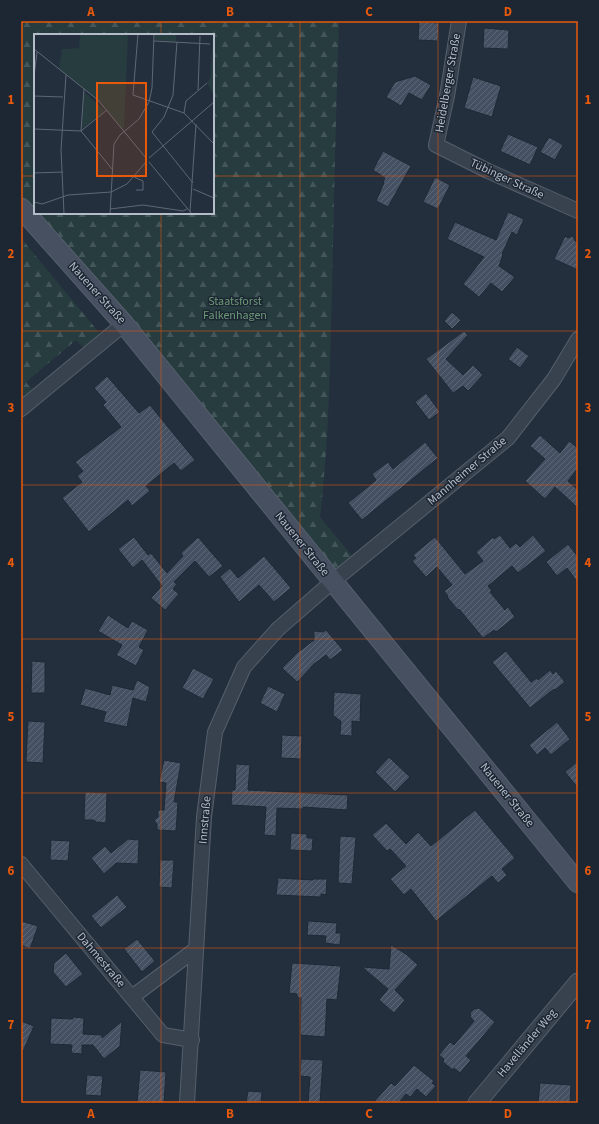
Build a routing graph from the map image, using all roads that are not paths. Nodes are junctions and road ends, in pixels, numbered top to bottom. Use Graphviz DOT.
graph roads {
  1 [pos="459,21"];
  2 [pos="436,145"];
  3 [pos="21,208"];
  4 [pos="578,211"];
  5 [pos="124,324"];
  6 [pos="578,339"];
  7 [pos="21,409"];
  8 [pos="332,582"];
  9 [pos="21,864"];
  10 [pos="578,883"];
  11 [pos="196,949"];
  12 [pos="578,982"];
  13 [pos="132,997"];
  14 [pos="192,1040"];
  15 [pos="187,1103"];
  16 [pos="477,1103"];
  1 -- 2 [label="street, Heidelberger Straße"];
  2 -- 4 [label="street, Tübinger Straße"];
  3 -- 5 [label="main road, Nauener Straße"];
  5 -- 7 [label="street"];
  5 -- 8 [label="main road, Nauener Straße"];
  6 -- 8 [label="street, Mannheimer Straße"];
  8 -- 10 [label="main road, Nauener Straße"];
  8 -- 11 [label="street, Innstraße"];
  9 -- 13 [label="street, Dahmestraße"];
  11 -- 13 [label="street"];
  11 -- 14 [label="street, Innstraße"];
  12 -- 16 [label="street, Havelländer Weg"];
  13 -- 14 [label="street, Dahmestraße"];
  14 -- 15 [label="street, Innstraße"];
}
